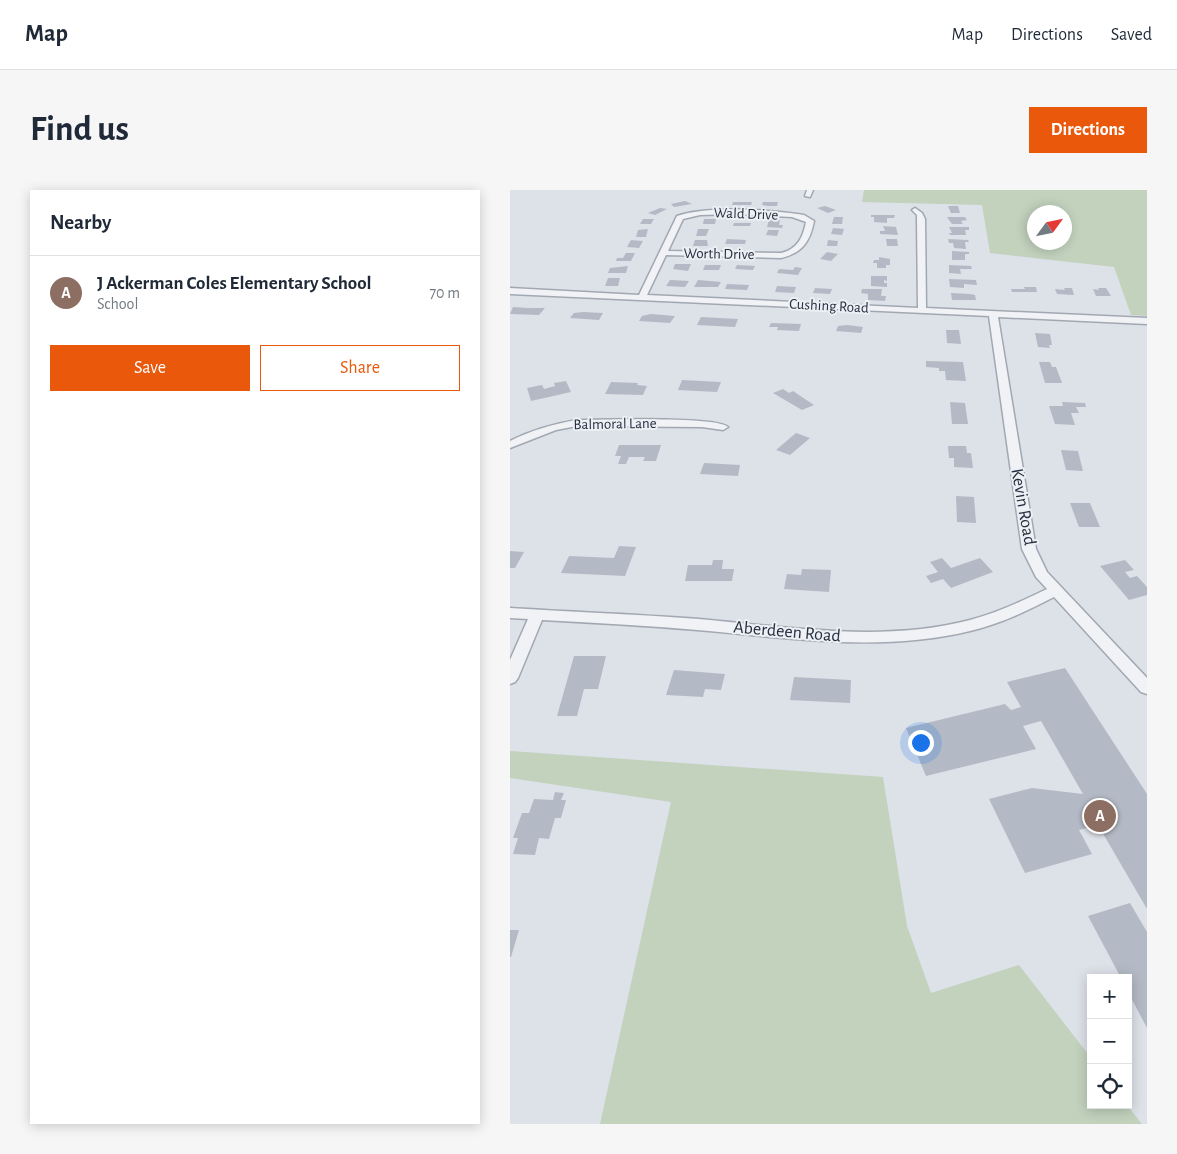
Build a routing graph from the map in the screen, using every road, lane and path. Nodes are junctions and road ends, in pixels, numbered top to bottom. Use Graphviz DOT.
graph roads {
  1 [pos="915,210"];
  2 [pos="810,224"];
  3 [pos="664,253"];
  4 [pos="510,291"];
  5 [pos="642,297"];
  6 [pos="922,310"];
  7 [pos="993,314"];
  8 [pos="1147,321"];
  9 [pos="723,426"];
  10 [pos="510,445"];
  11 [pos="1056,590"];
  12 [pos="510,613"];
  13 [pos="536,615"];
  14 [pos="510,678"];
  15 [pos="1147,688"];
  1 -- 6 [label="street"];
  2 -- 3 [label="street, Worth Drive"];
  2 -- 3 [label="street, Wald Drive"];
  3 -- 5 [label="street"];
  4 -- 5 [label="street, Cushing Road"];
  5 -- 6 [label="street, Cushing Road"];
  6 -- 7 [label="street, Cushing Road"];
  7 -- 8 [label="street, Cushing Road"];
  7 -- 11 [label="street, Kevin Road"];
  9 -- 10 [label="street, Balmoral Lane"];
  11 -- 13 [label="street, Aberdeen Road"];
  11 -- 15 [label="street, Kevin Road"];
  12 -- 13 [label="street, Aberdeen Road"];
  13 -- 14 [label="street"];
}
